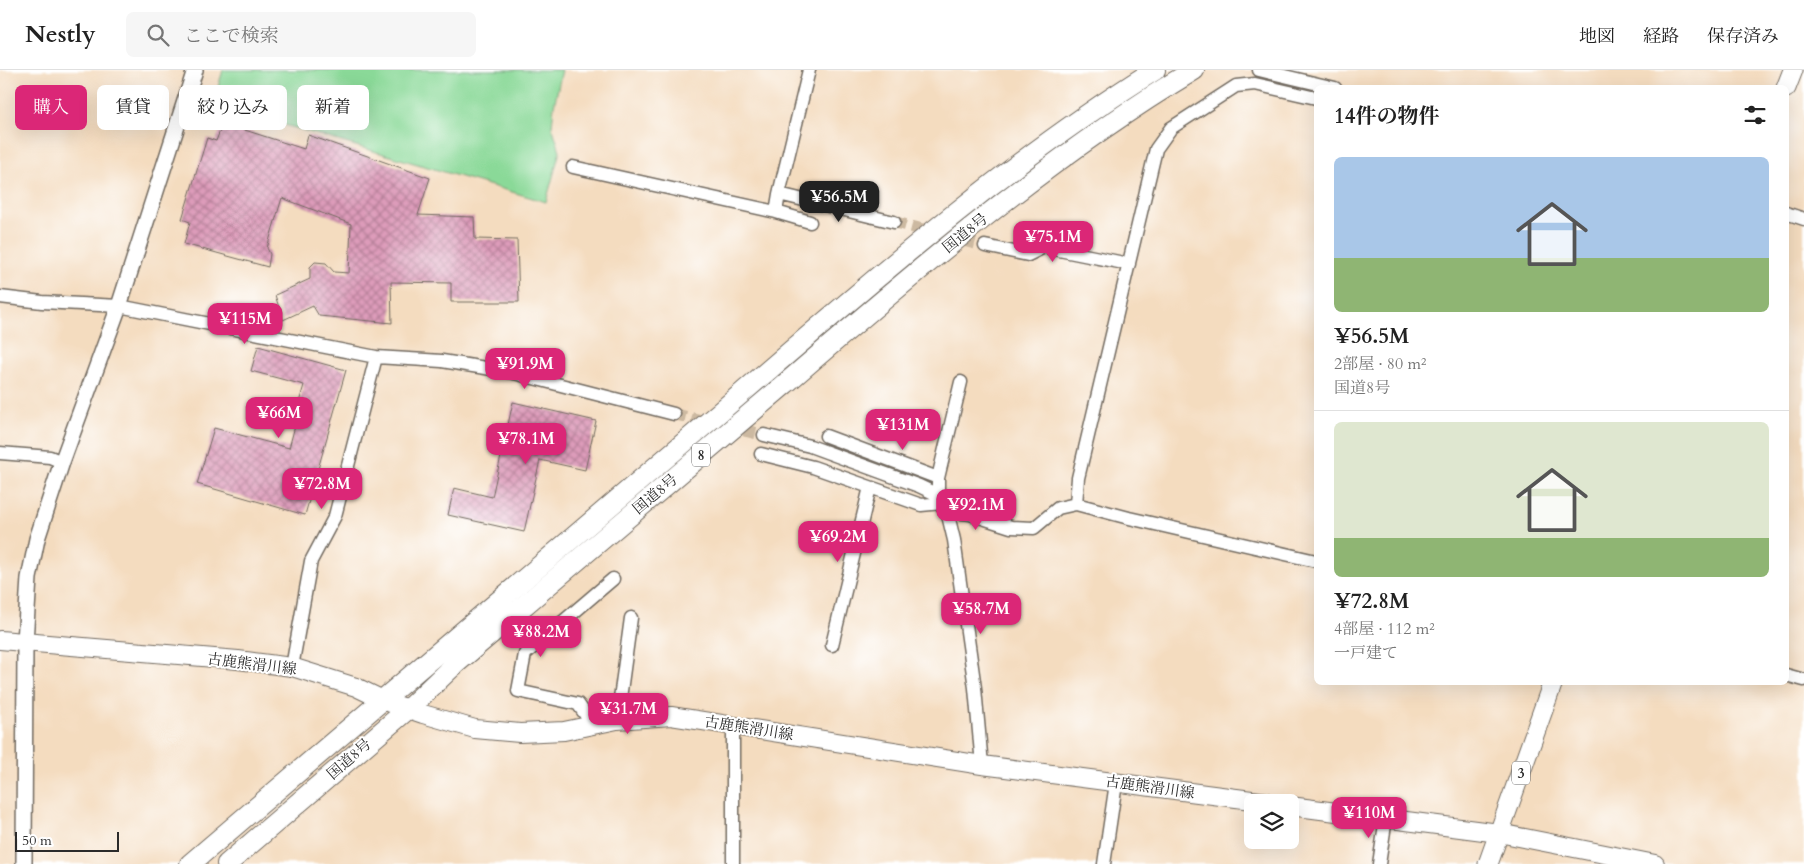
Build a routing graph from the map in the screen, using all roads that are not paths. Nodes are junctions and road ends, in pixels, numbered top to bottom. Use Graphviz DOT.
graph roads {
  1 [pos="195,70"];
  2 [pos="809,70"];
  3 [pos="1155,70"];
  4 [pos="1194,70"];
  5 [pos="1259,70"];
  6 [pos="1793,70"];
  7 [pos="1322,85"];
  8 [pos="1787,85"];
  9 [pos="1314,98"];
  10 [pos="573,167"];
  11 [pos="779,194"];
  12 [pos="776,212"];
  13 [pos="1789,215"];
  14 [pos="1804,219"];
  15 [pos="810,222"];
  16 [pos="894,222"];
  17 [pos="985,246"];
  18 [pos="1128,264"];
  19 [pos="0,297"];
  20 [pos="118,306"];
  21 [pos="376,357"];
  22 [pos="961,382"];
  23 [pos="674,414"];
  24 [pos="764,436"];
  25 [pos="826,436"];
  26 [pos="0,453"];
  27 [pos="761,454"];
  28 [pos="62,462"];
  29 [pos="938,478"];
  30 [pos="870,487"];
  31 [pos="942,503"];
  32 [pos="1076,504"];
  33 [pos="1314,557"];
  34 [pos="613,579"];
  35 [pos="631,618"];
  36 [pos="0,640"];
  37 [pos="25,642"];
  38 [pos="832,645"];
  39 [pos="292,667"];
  40 [pos="1789,676"];
  41 [pos="1804,680"];
  42 [pos="1552,685"];
  43 [pos="385,700"];
  44 [pos="408,709"];
  45 [pos="617,720"];
  46 [pos="592,724"];
  47 [pos="733,725"];
  48 [pos="982,765"];
  49 [pos="1116,782"];
  50 [pos="1244,799"];
  51 [pos="1299,807"];
  52 [pos="1386,818"];
  53 [pos="1499,833"];
  54 [pos="24,864"];
  55 [pos="190,864"];
  56 [pos="227,864"];
  57 [pos="733,864"];
  58 [pos="1104,864"];
  59 [pos="1379,864"];
  60 [pos="1488,864"];
  61 [pos="1655,864"];
  1 -- 20 [label="street"];
  2 -- 11 [label="street"];
  3 -- 43 [label="highway, 国道8号 / 8"];
  4 -- 44 [label="highway, 国道8号 / 8"];
  5 -- 7 [label="street"];
  6 -- 8 [label="main road"];
  9 -- 18 [label="street"];
  10 -- 12 [label="street"];
  11 -- 12 [label="street"];
  11 -- 16 [label="street"];
  12 -- 15 [label="street"];
  13 -- 14 [label="street"];
  17 -- 18 [label="street"];
  18 -- 32 [label="street"];
  19 -- 20 [label="street"];
  20 -- 21 [label="street"];
  20 -- 28 [label="street"];
  21 -- 23 [label="street"];
  21 -- 39 [label="street"];
  22 -- 29 [label="street"];
  24 -- 31 [label="street"];
  25 -- 29 [label="street"];
  26 -- 28 [label="street"];
  27 -- 30 [label="street"];
  28 -- 37 [label="street"];
  29 -- 31 [label="street"];
  30 -- 31 [label="street"];
  30 -- 38 [label="street"];
  31 -- 32 [label="street"];
  31 -- 48 [label="street"];
  32 -- 33 [label="street"];
  34 -- 46 [label="street"];
  35 -- 45 [label="street"];
  36 -- 37 [label="main road, 古鹿熊滑川線"];
  37 -- 39 [label="main road, 古鹿熊滑川線"];
  37 -- 54 [label="street"];
  39 -- 43 [label="main road, 古鹿熊滑川線"];
  40 -- 41 [label="street"];
  42 -- 53 [label="main road, 3"];
  43 -- 44 [label="main road, 古鹿熊滑川線"];
  43 -- 55 [label="highway, 国道8号 / 8"];
  44 -- 46 [label="main road, 古鹿熊滑川線"];
  44 -- 56 [label="highway, 国道8号 / 8"];
  45 -- 46 [label="main road, 古鹿熊滑川線"];
  45 -- 47 [label="main road, 古鹿熊滑川線"];
  47 -- 48 [label="main road, 古鹿熊滑川線"];
  47 -- 57 [label="street"];
  48 -- 49 [label="main road, 古鹿熊滑川線"];
  49 -- 50 [label="main road, 古鹿熊滑川線"];
  49 -- 58 [label="street"];
  51 -- 52 [label="main road"];
  52 -- 53 [label="main road"];
  52 -- 59 [label="street"];
  53 -- 60 [label="main road, 3"];
  53 -- 61 [label="main road"];
}
